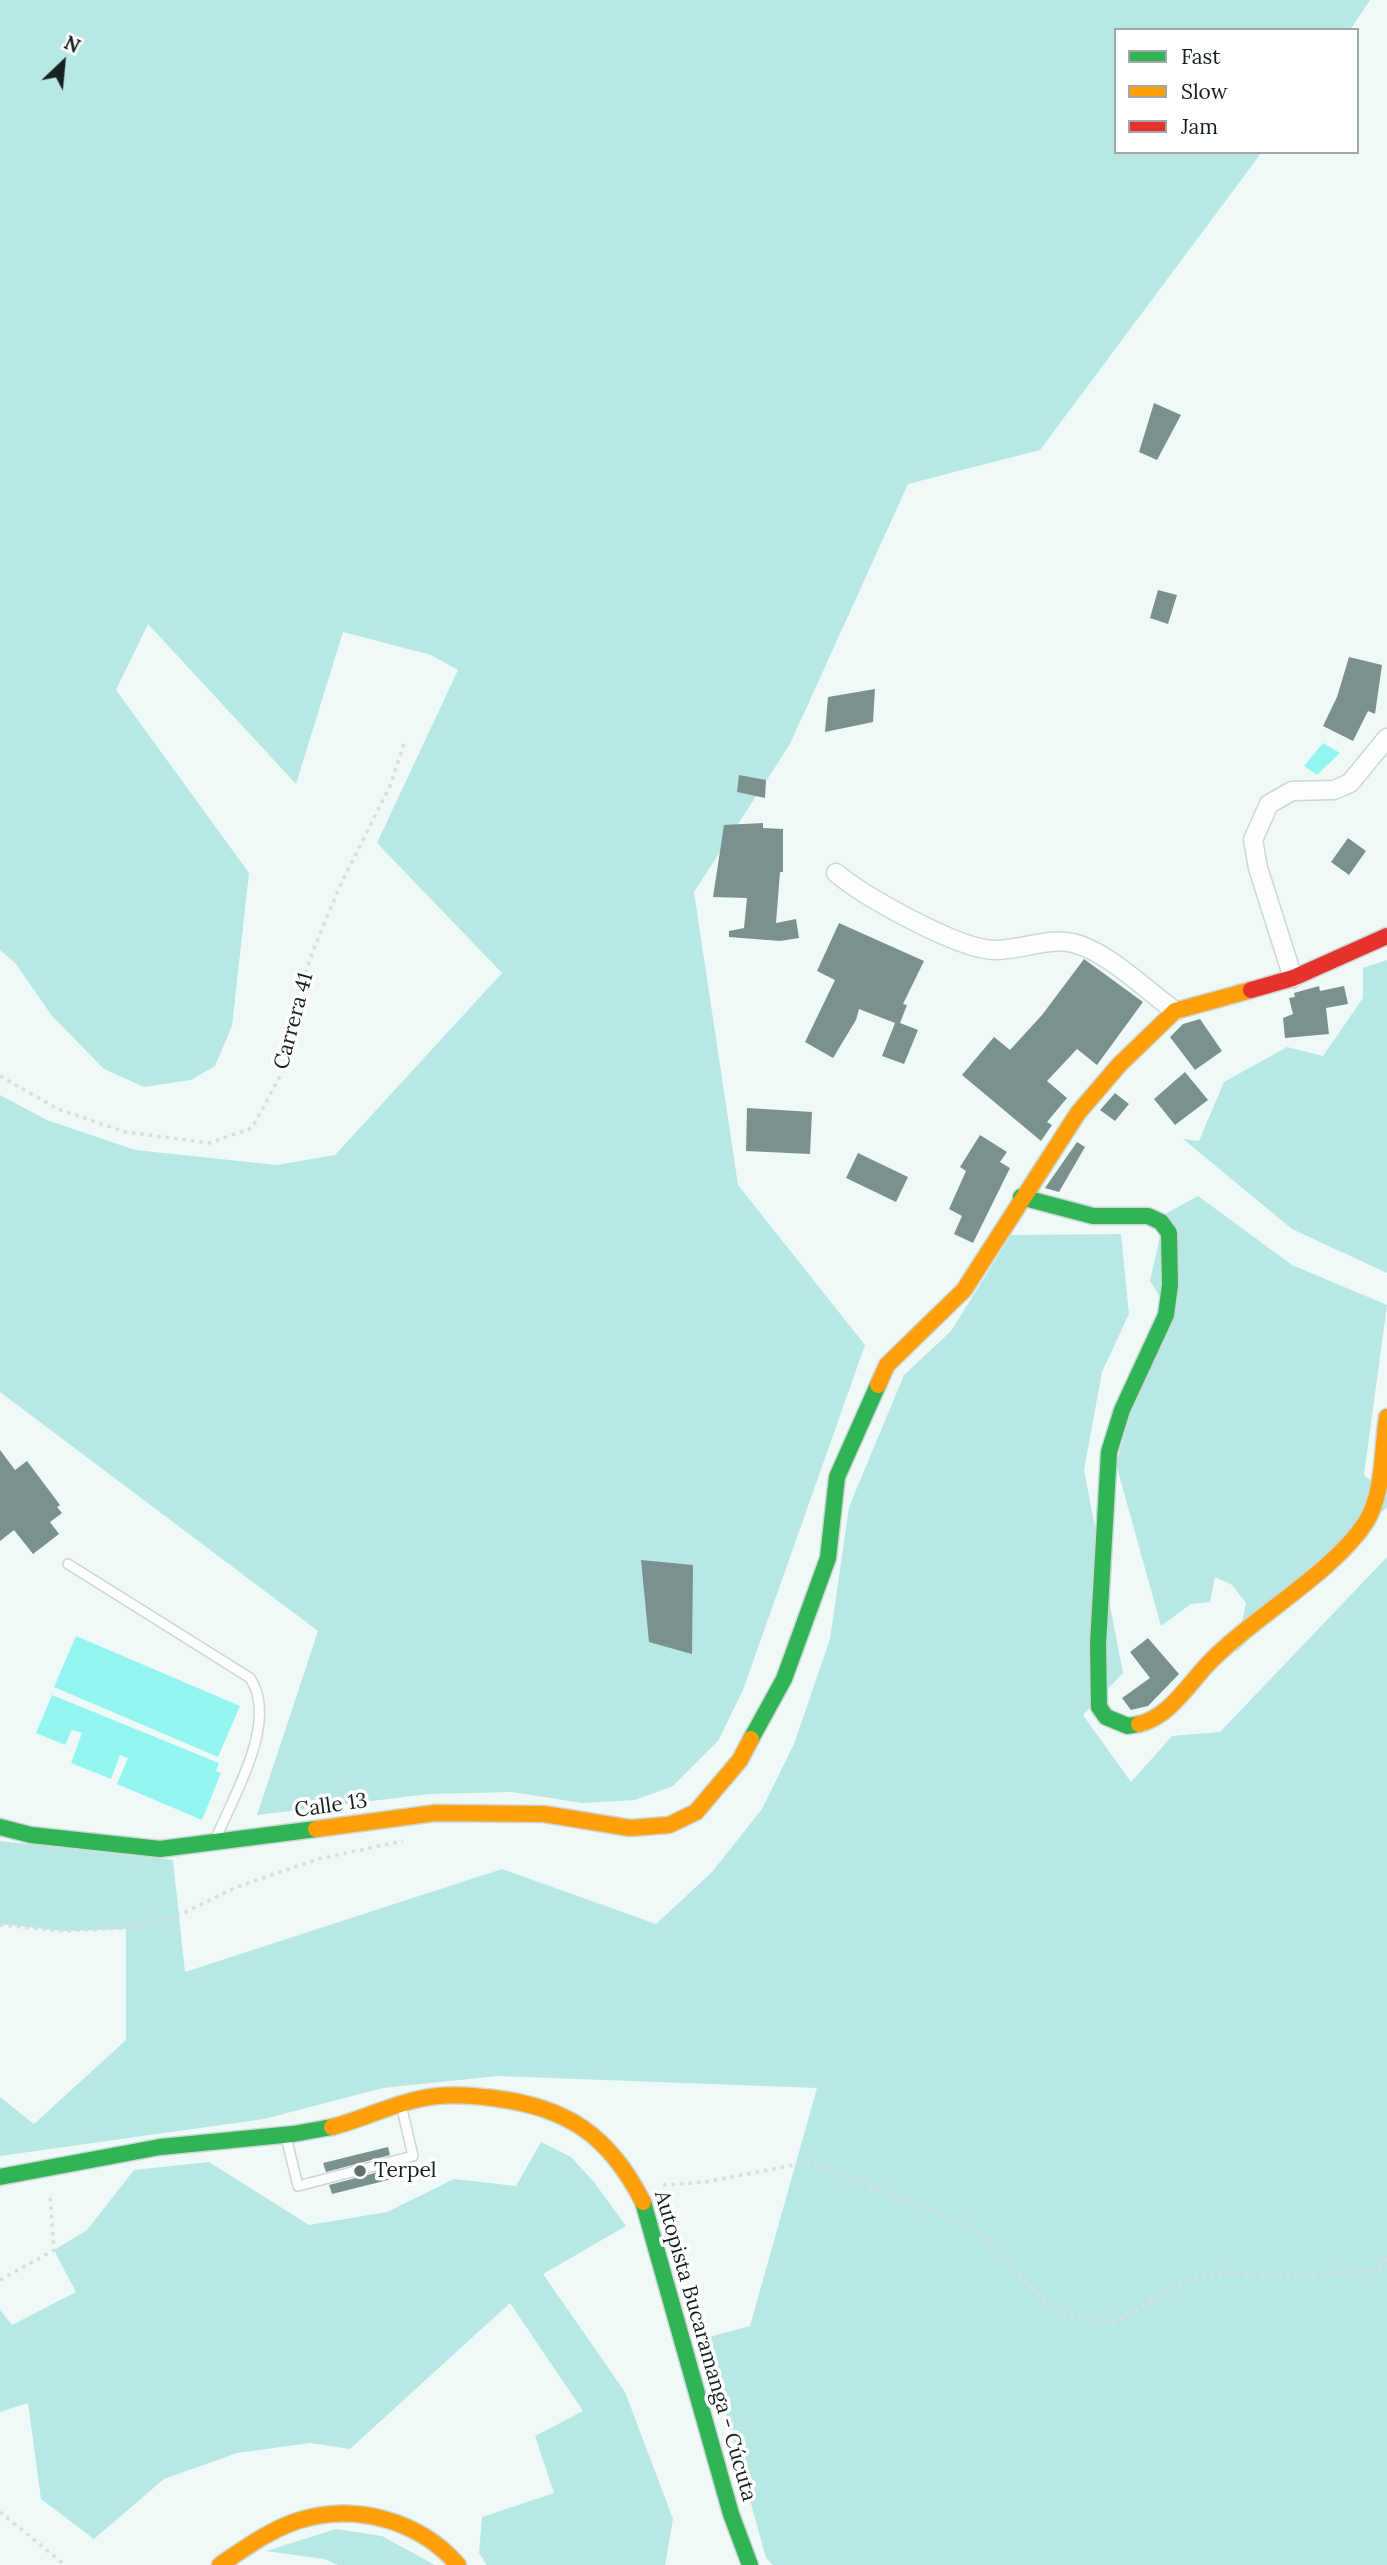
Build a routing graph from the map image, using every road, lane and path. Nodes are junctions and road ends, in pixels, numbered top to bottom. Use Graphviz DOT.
graph roads {
  1 [pos="1387,738"];
  2 [pos="404,744"];
  3 [pos="836,873"];
  4 [pos="1387,936"];
  5 [pos="1293,978"];
  6 [pos="1175,1011"];
  7 [pos="0,1076"];
  8 [pos="1021,1196"];
  9 [pos="1387,1418"];
  10 [pos="68,1564"];
  11 [pos="0,1827"];
  12 [pos="409,1839"];
  13 [pos="215,1843"];
  14 [pos="0,1925"];
  15 [pos="401,2104"];
  16 [pos="285,2135"];
  17 [pos="48,2169"];
  18 [pos="0,2177"];
  19 [pos="636,2186"];
  20 [pos="1387,2258"];
  21 [pos="0,2280"];
  22 [pos="0,2512"];
  23 [pos="65,2565"];
  24 [pos="220,2565"];
  25 [pos="458,2565"];
  26 [pos="750,2565"];
  1 -- 5 [label="street"];
  2 -- 7 [label="path, Carrera 41"];
  3 -- 6 [label="street"];
  4 -- 5 [label="main road"];
  5 -- 6 [label="main road"];
  6 -- 8 [label="main road"];
  8 -- 9 [label="main road"];
  8 -- 13 [label="main road, Calle 13"];
  10 -- 13 [label="lane"];
  11 -- 13 [label="main road, Calle 13"];
  12 -- 14 [label="path"];
  15 -- 16 [label="main road, Autopista Bucaramanga - Cúcuta"];
  15 -- 16 [label="lane"];
  15 -- 19 [label="main road, Autopista Bucaramanga - Cúcuta"];
  16 -- 17 [label="main road, Autopista Bucaramanga - Cúcuta"];
  17 -- 18 [label="main road, Autopista Bucaramanga - Cúcuta"];
  17 -- 21 [label="path"];
  19 -- 20 [label="path"];
  19 -- 26 [label="main road, Autopista Bucaramanga - Cúcuta"];
  22 -- 23 [label="path"];
  24 -- 25 [label="main road"];
}
